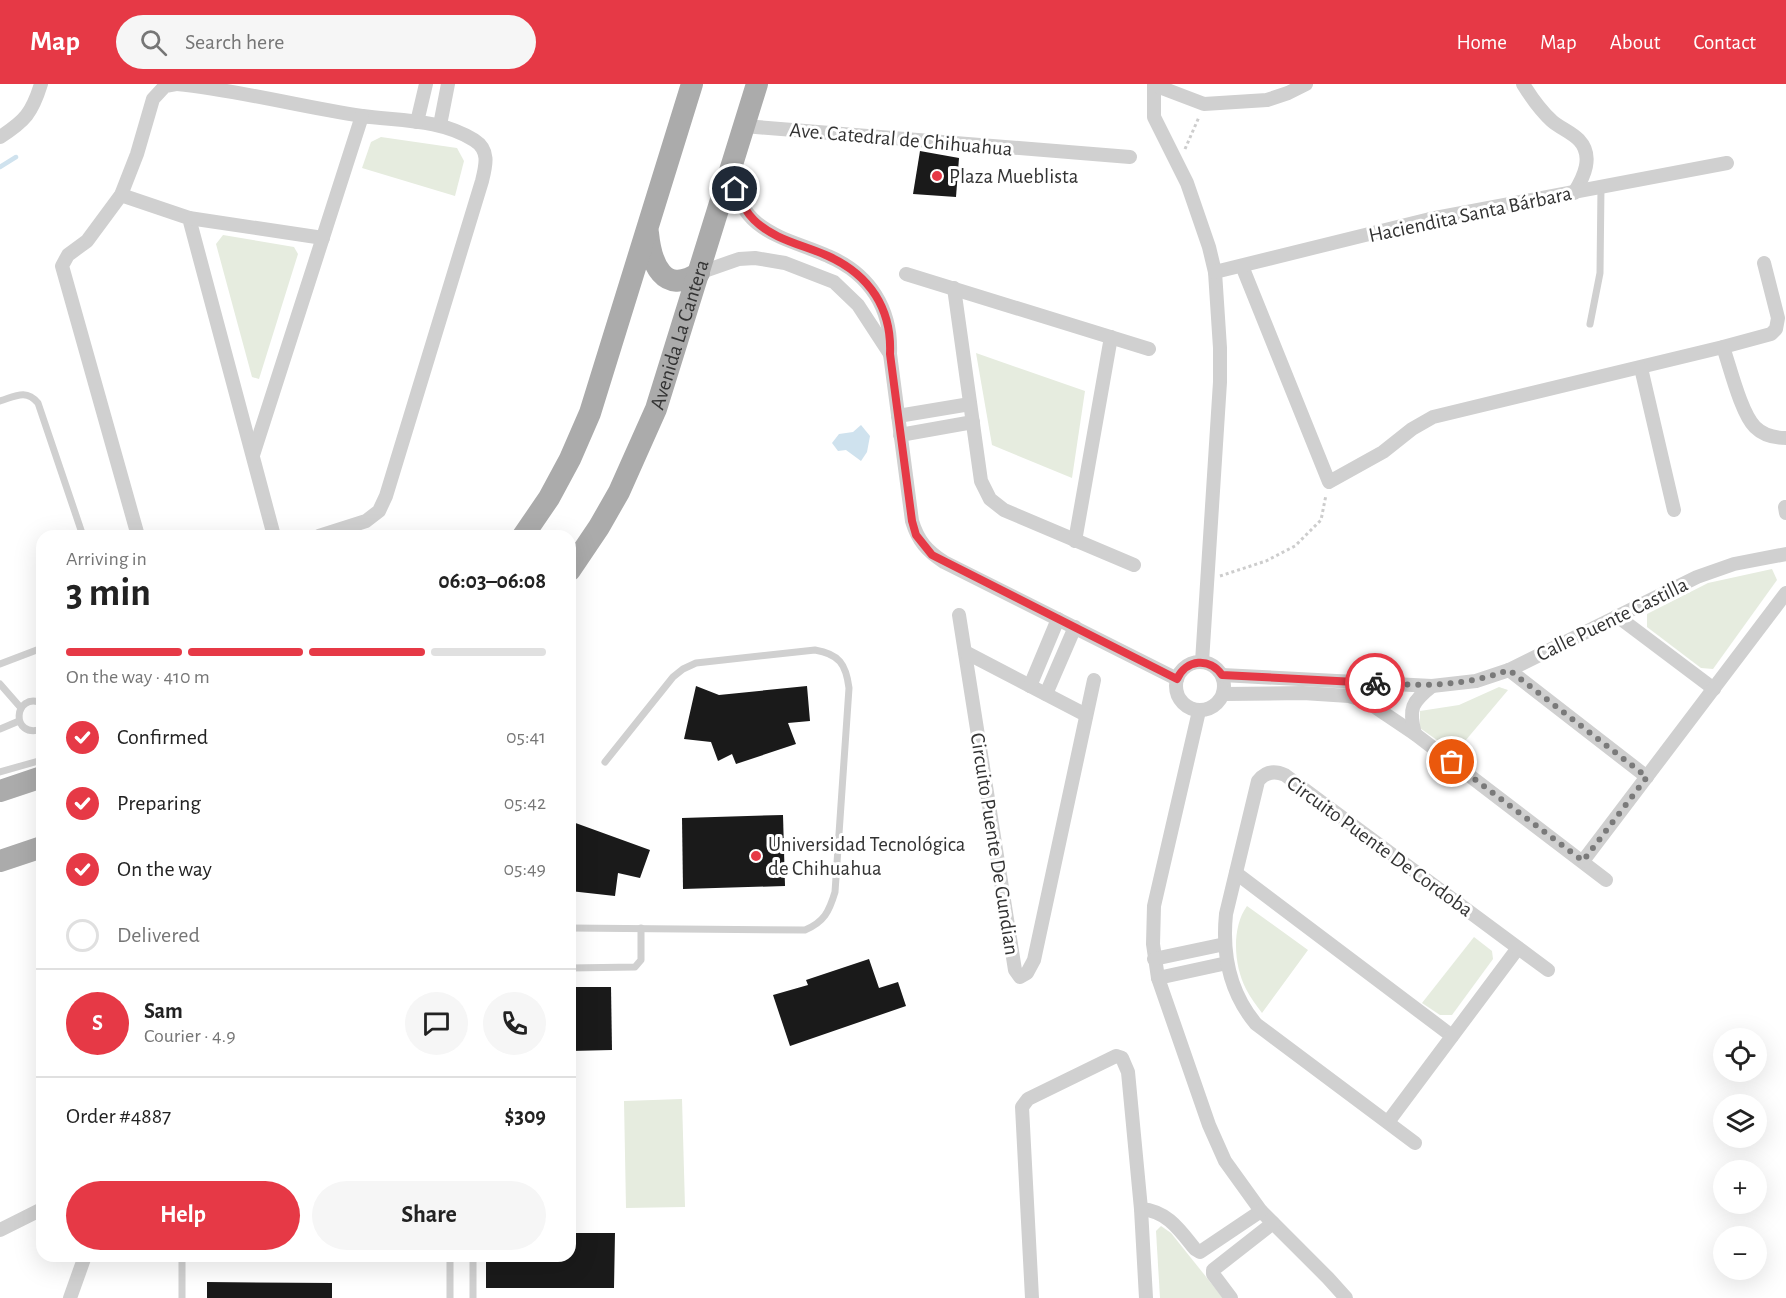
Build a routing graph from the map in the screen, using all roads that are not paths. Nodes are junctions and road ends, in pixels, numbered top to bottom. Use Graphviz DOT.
graph roads {
  1 [pos="41,84"];
  2 [pos="176,84"];
  3 [pos="426,84"];
  4 [pos="448,84"];
  5 [pos="757,84"];
  6 [pos="1154,84"];
  7 [pos="1306,84"];
  8 [pos="1523,84"];
  9 [pos="688,85"];
  10 [pos="362,116"];
  11 [pos="417,122"];
  12 [pos="440,125"];
  13 [pos="744,126"];
  14 [pos="0,137"];
  15 [pos="1130,158"];
  16 [pos="1727,163"];
  17 [pos="729,175"];
  18 [pos="1601,187"];
  19 [pos="1574,193"];
  20 [pos="121,195"];
  21 [pos="189,218"];
  22 [pos="648,225"];
  23 [pos="323,238"];
  24 [pos="792,242"];
  25 [pos="785,263"];
  26 [pos="1764,263"];
  27 [pos="1242,266"];
  28 [pos="1215,272"];
  29 [pos="699,273"];
  30 [pos="906,273"];
  31 [pos="954,288"];
  32 [pos="1590,324"];
  33 [pos="1111,337"];
  34 [pos="1723,347"];
  35 [pos="1149,349"];
  36 [pos="890,354"];
  37 [pos="1641,368"];
  38 [pos="0,401"];
  39 [pos="970,404"];
  40 [pos="898,416"];
  41 [pos="973,422"];
  42 [pos="900,435"];
  43 [pos="1786,438"];
  44 [pos="253,455"];
  45 [pos="1674,510"];
  46 [pos="81,530"];
  47 [pos="136,530"];
  48 [pos="272,530"];
  49 [pos="338,530"];
  50 [pos="527,530"];
  51 [pos="1076,541"];
  52 [pos="1786,554"];
  53 [pos="576,561"];
  54 [pos="1134,565"];
  55 [pos="1786,593"];
  56 [pos="959,615"];
  57 [pos="1617,616"];
  58 [pos="1058,619"];
  59 [pos="1075,627"];
  60 [pos="36,650"];
  61 [pos="965,652"];
  62 [pos="1202,662"];
  63 [pos="0,664"];
  64 [pos="1509,670"];
  65 [pos="1222,675"];
  66 [pos="1177,679"];
  67 [pos="1304,679"];
  68 [pos="1094,680"];
  69 [pos="0,684"];
  70 [pos="1030,686"];
  71 [pos="1432,686"];
  72 [pos="1714,689"];
  73 [pos="1303,693"];
  74 [pos="1046,694"];
  75 [pos="1224,694"];
  76 [pos="36,701"];
  77 [pos="21,708"];
  78 [pos="1199,711"];
  79 [pos="1086,715"];
  80 [pos="19,721"];
  81 [pos="0,729"];
  82 [pos="36,731"];
  83 [pos="1415,734"];
  84 [pos="36,762"];
  85 [pos="605,762"];
  86 [pos="0,772"];
  87 [pos="1647,777"];
  88 [pos="36,779"];
  89 [pos="0,791"];
  90 [pos="36,849"];
  91 [pos="0,861"];
  92 [pos="1583,861"];
  93 [pos="1236,873"];
  94 [pos="1606,879"];
  95 [pos="576,928"];
  96 [pos="641,928"];
  97 [pos="1225,944"];
  98 [pos="1518,948"];
  99 [pos="1154,959"];
  100 [pos="1227,963"];
  101 [pos="576,968"];
  102 [pos="1548,970"];
  103 [pos="1158,978"];
  104 [pos="1452,1035"];
  105 [pos="1388,1122"];
  106 [pos="1415,1143"];
  107 [pos="1141,1209"];
  108 [pos="1261,1211"];
  109 [pos="36,1212"];
  110 [pos="1273,1223"];
  111 [pos="0,1230"];
  112 [pos="83,1262"];
  113 [pos="182,1262"];
  114 [pos="450,1262"];
  115 [pos="474,1262"];
  116 [pos="70,1298"];
  117 [pos="182,1298"];
  118 [pos="450,1298"];
  119 [pos="473,1298"];
  120 [pos="1032,1298"];
  121 [pos="1146,1298"];
  122 [pos="1231,1298"];
  123 [pos="1346,1298"];
  1 -- 14 [label="street"];
  2 -- 10 [label="street"];
  2 -- 20 [label="street"];
  3 -- 11 [label="street"];
  4 -- 12 [label="street"];
  5 -- 13 [label="main road, Avenida La Cantera"];
  6 -- 7 [label="street"];
  6 -- 28 [label="street"];
  8 -- 19 [label="street"];
  9 -- 22 [label="main road"];
  10 -- 11 [label="street"];
  10 -- 23 [label="street"];
  11 -- 12 [label="street"];
  12 -- 49 [label="street"];
  13 -- 15 [label="street, Ave. Catedral de Chihuahua"];
  13 -- 17 [label="main road, Avenida La Cantera"];
  16 -- 18 [label="street, Haciendita Santa Bárbara"];
  17 -- 24 [label="street"];
  17 -- 29 [label="main road, Avenida La Cantera"];
  18 -- 19 [label="street, Haciendita Santa Bárbara"];
  18 -- 32 [label="lane"];
  19 -- 27 [label="street, Haciendita Santa Bárbara"];
  20 -- 21 [label="street"];
  20 -- 47 [label="street"];
  21 -- 23 [label="street"];
  21 -- 44 [label="street"];
  22 -- 29 [label="main road"];
  22 -- 50 [label="main road"];
  23 -- 44 [label="street"];
  24 -- 25 [label="street"];
  24 -- 36 [label="street"];
  25 -- 29 [label="street"];
  25 -- 36 [label="street"];
  26 -- 34 [label="street"];
  27 -- 28 [label="street, Haciendita Santa Bárbara"];
  27 -- 37 [label="street"];
  28 -- 62 [label="street"];
  29 -- 53 [label="main road, Avenida La Cantera"];
  30 -- 31 [label="street"];
  31 -- 33 [label="street"];
  31 -- 39 [label="street"];
  33 -- 35 [label="street"];
  33 -- 51 [label="street"];
  34 -- 37 [label="street"];
  34 -- 43 [label="street"];
  36 -- 40 [label="street"];
  37 -- 45 [label="street"];
  38 -- 46 [label="lane"];
  39 -- 40 [label="street"];
  39 -- 41 [label="street"];
  40 -- 42 [label="street"];
  41 -- 42 [label="street"];
  41 -- 51 [label="street"];
  42 -- 58 [label="street"];
  44 -- 48 [label="street"];
  51 -- 54 [label="street"];
  52 -- 57 [label="street, Calle Puente Castilla"];
  55 -- 72 [label="street"];
  56 -- 61 [label="street, Circuito Puente De Gundian"];
  57 -- 64 [label="street, Calle Puente Castilla"];
  57 -- 72 [label="street"];
  58 -- 59 [label="street"];
  58 -- 70 [label="street"];
  59 -- 66 [label="street"];
  59 -- 74 [label="street"];
  60 -- 63 [label="lane"];
  61 -- 70 [label="street"];
  61 -- 79 [label="street, Circuito Puente De Gundian"];
  62 -- 65 [label="street"];
  62 -- 66 [label="street"];
  64 -- 71 [label="street, Calle Puente Castilla"];
  64 -- 87 [label="street"];
  65 -- 67 [label="street, Calle Puente Castilla"];
  65 -- 75 [label="street"];
  66 -- 78 [label="street"];
  67 -- 71 [label="street, Calle Puente Castilla"];
  67 -- 73 [label="street"];
  68 -- 79 [label="street, Circuito Puente De Gundian"];
  69 -- 77 [label="lane"];
  70 -- 74 [label="street"];
  71 -- 83 [label="street"];
  72 -- 87 [label="street"];
  73 -- 75 [label="street"];
  73 -- 83 [label="street"];
  74 -- 79 [label="street"];
  75 -- 78 [label="street"];
  76 -- 77 [label="lane"];
  77 -- 80 [label="lane"];
  78 -- 99 [label="street"];
  80 -- 81 [label="lane"];
  80 -- 82 [label="lane"];
  83 -- 92 [label="street"];
  84 -- 86 [label="lane"];
  85 -- 96 [label="lane"];
  87 -- 92 [label="street"];
  88 -- 89 [label="main road"];
  90 -- 91 [label="main road"];
  92 -- 94 [label="street"];
  93 -- 97 [label="street, Circuito Puente De Cordoba"];
  93 -- 98 [label="street, Circuito Puente De Cordoba"];
  93 -- 104 [label="street"];
  95 -- 96 [label="lane"];
  96 -- 101 [label="lane"];
  97 -- 99 [label="street"];
  97 -- 100 [label="street, Circuito Puente De Cordoba"];
  98 -- 102 [label="street, Circuito Puente De Cordoba"];
  98 -- 104 [label="street"];
  99 -- 103 [label="street"];
  100 -- 103 [label="street"];
  100 -- 105 [label="street, Circuito Puente De Cordoba"];
  103 -- 108 [label="street"];
  104 -- 105 [label="street"];
  105 -- 106 [label="street, Circuito Puente De Cordoba"];
  107 -- 108 [label="street"];
  107 -- 120 [label="street"];
  107 -- 121 [label="street"];
  108 -- 110 [label="street"];
  109 -- 111 [label="street"];
  110 -- 122 [label="street"];
  110 -- 123 [label="street"];
  112 -- 116 [label="street"];
  113 -- 117 [label="lane"];
  114 -- 118 [label="lane"];
  115 -- 119 [label="lane"];
}
